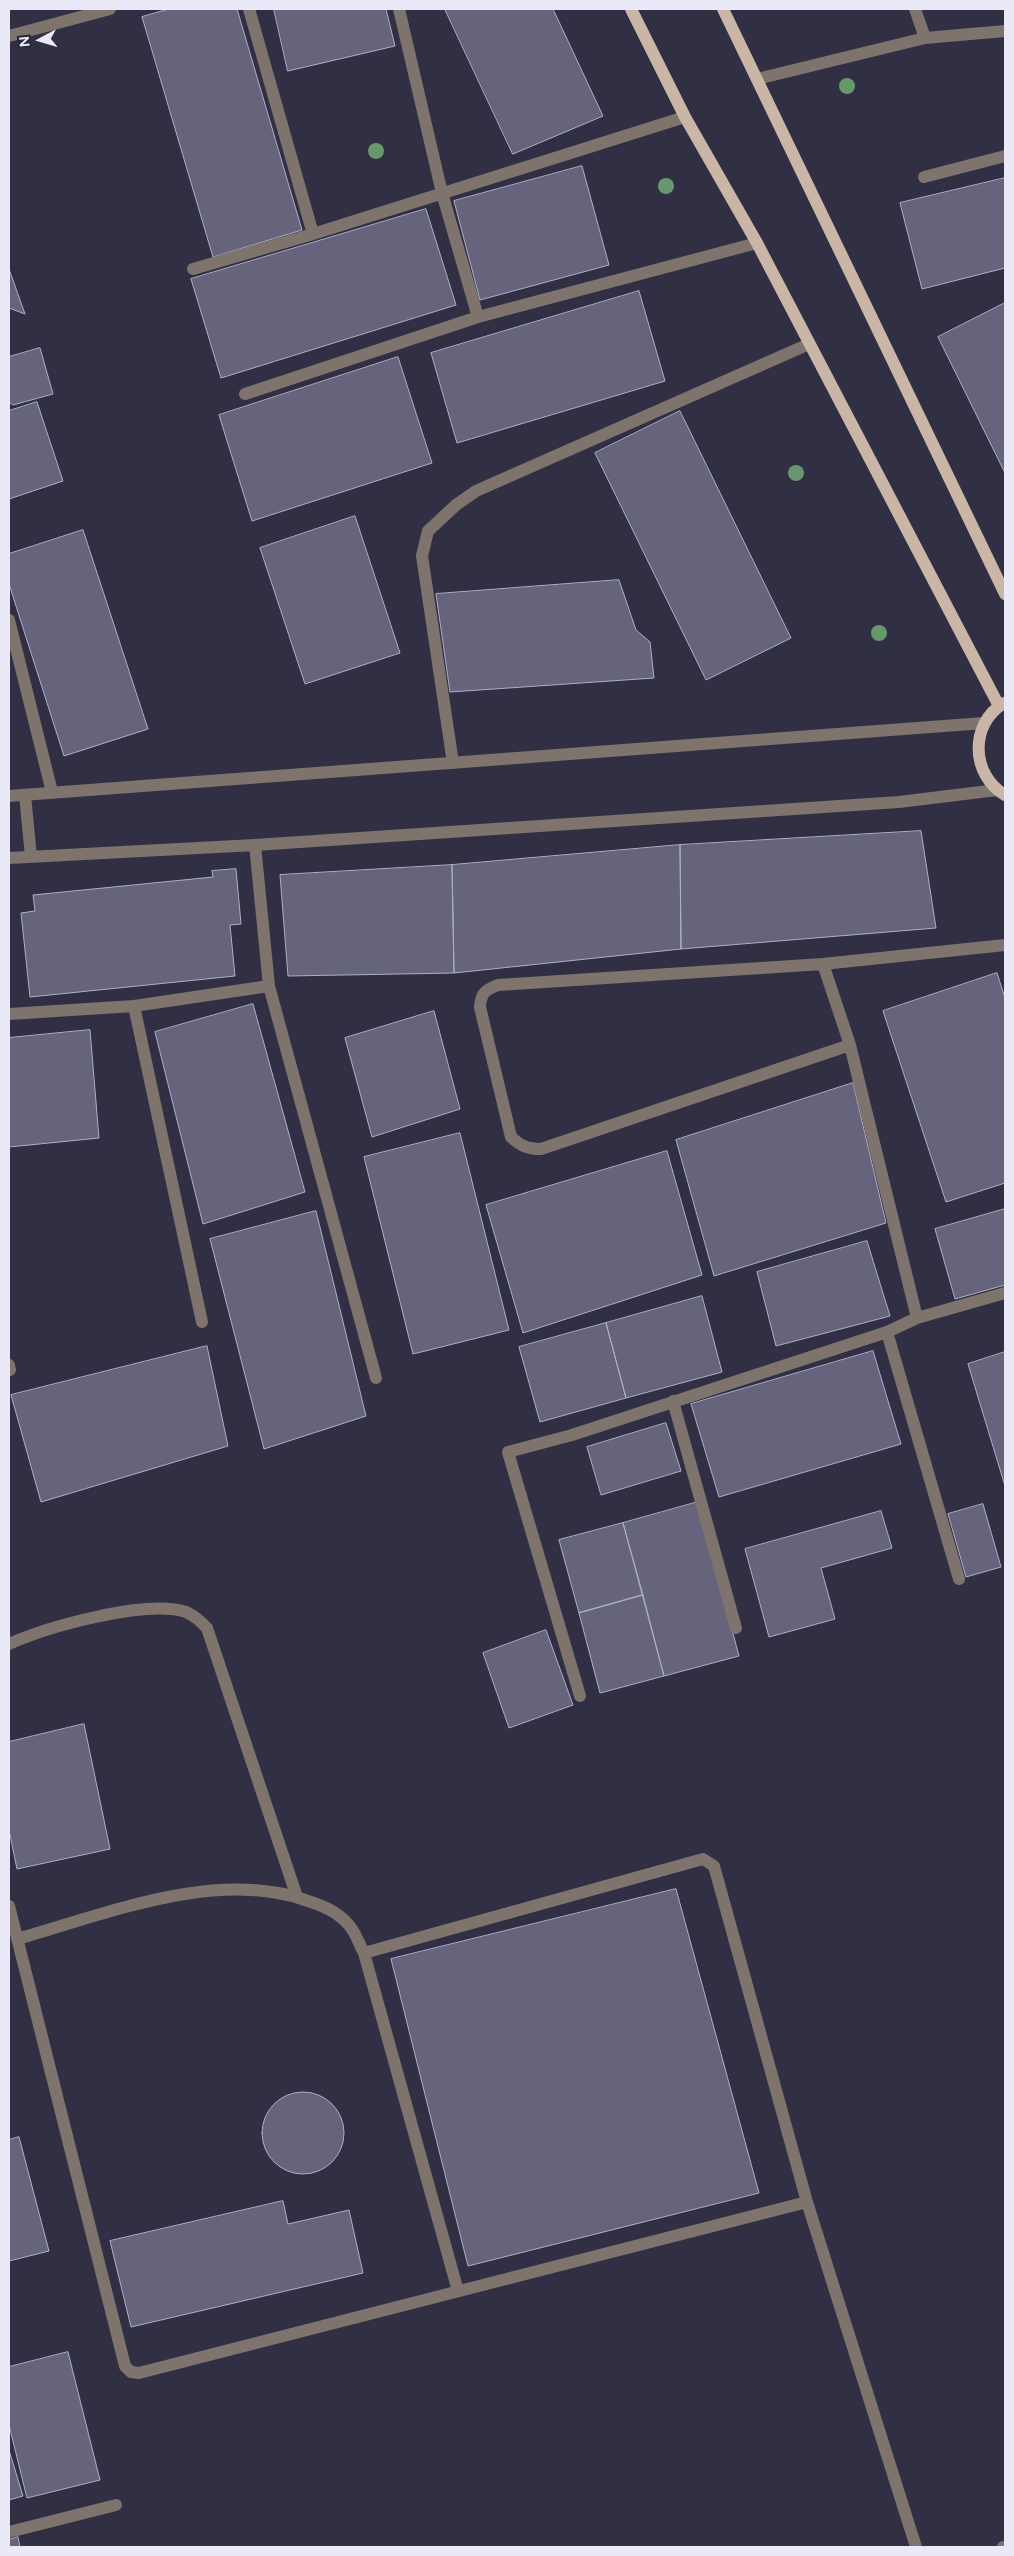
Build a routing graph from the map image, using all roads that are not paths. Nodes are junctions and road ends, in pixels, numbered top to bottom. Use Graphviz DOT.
graph roads {
  1 [pos="110,9"];
  2 [pos="249,9"];
  3 [pos="399,9"];
  4 [pos="631,9"];
  5 [pos="723,9"];
  6 [pos="915,9"];
  7 [pos="1005,31"];
  8 [pos="9,36"];
  9 [pos="924,38"];
  10 [pos="757,79"];
  11 [pos="685,117"];
  12 [pos="1005,156"];
  13 [pos="924,177"];
  14 [pos="442,193"];
  15 [pos="313,234"];
  16 [pos="757,243"];
  17 [pos="194,268"];
  18 [pos="478,316"];
  19 [pos="809,344"];
  20 [pos="245,394"];
  21 [pos="1005,594"];
  22 [pos="9,620"];
  23 [pos="1002,704"];
  24 [pos="984,723"];
  25 [pos="453,763"];
  26 [pos="52,792"];
  27 [pos="1001,793"];
  28 [pos="25,795"];
  29 [pos="9,796"];
  30 [pos="255,845"];
  31 [pos="31,857"];
  32 [pos="9,858"];
  33 [pos="1005,945"];
  34 [pos="823,964"];
  35 [pos="270,986"];
  36 [pos="134,1006"];
  37 [pos="9,1014"];
  38 [pos="850,1045"];
  39 [pos="1005,1294"];
  40 [pos="917,1318"];
  41 [pos="202,1322"];
  42 [pos="887,1332"];
  43 [pos="376,1378"];
  44 [pos="673,1401"];
  45 [pos="959,1579"];
  46 [pos="736,1628"];
  47 [pos="9,1644"];
  48 [pos="580,1696"];
  49 [pos="297,1897"];
  50 [pos="9,1906"];
  51 [pos="17,1939"];
  52 [pos="364,1953"];
  53 [pos="807,2202"];
  54 [pos="458,2292"];
  55 [pos="116,2506"];
  56 [pos="9,2532"];
  57 [pos="916,2547"];
  1 -- 8 [label="street"];
  2 -- 15 [label="street"];
  3 -- 14 [label="street"];
  4 -- 11 [label="main road"];
  5 -- 10 [label="main road"];
  6 -- 9 [label="street"];
  7 -- 9 [label="street"];
  9 -- 10 [label="street"];
  10 -- 21 [label="main road"];
  11 -- 14 [label="street"];
  11 -- 16 [label="main road"];
  12 -- 13 [label="street"];
  14 -- 15 [label="street"];
  14 -- 18 [label="street"];
  15 -- 17 [label="street"];
  16 -- 18 [label="street"];
  16 -- 19 [label="main road"];
  18 -- 20 [label="street"];
  19 -- 23 [label="main road"];
  19 -- 25 [label="street"];
  22 -- 26 [label="street"];
  23 -- 24 [label="main road"];
  24 -- 25 [label="street"];
  24 -- 27 [label="main road"];
  25 -- 26 [label="street"];
  26 -- 28 [label="street"];
  27 -- 30 [label="street"];
  28 -- 29 [label="street"];
  28 -- 31 [label="street"];
  30 -- 31 [label="street"];
  30 -- 35 [label="street"];
  31 -- 32 [label="street"];
  33 -- 34 [label="street"];
  34 -- 38 [label="street"];
  34 -- 38 [label="street"];
  35 -- 36 [label="street"];
  35 -- 43 [label="street"];
  36 -- 37 [label="street"];
  36 -- 41 [label="street"];
  38 -- 40 [label="street"];
  39 -- 40 [label="street"];
  40 -- 42 [label="street"];
  42 -- 44 [label="street"];
  42 -- 45 [label="street"];
  44 -- 46 [label="street"];
  44 -- 48 [label="street"];
  47 -- 49 [label="street"];
  49 -- 51 [label="street"];
  49 -- 52 [label="street"];
  50 -- 51 [label="street"];
  51 -- 54 [label="street"];
  52 -- 53 [label="street"];
  52 -- 54 [label="street"];
  53 -- 54 [label="street"];
  53 -- 57 [label="street"];
  55 -- 56 [label="street"];
}
